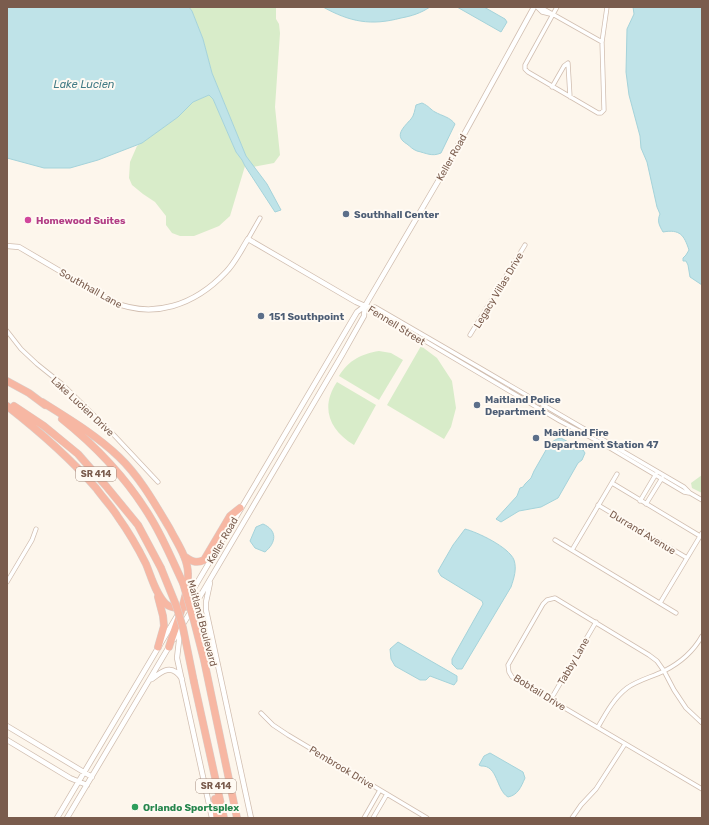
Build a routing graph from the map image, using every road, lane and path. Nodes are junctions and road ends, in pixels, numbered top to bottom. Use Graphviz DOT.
graph roads {
  1 [pos="535,7"];
  2 [pos="540,7"];
  3 [pos="557,7"];
  4 [pos="607,7"];
  5 [pos="553,15"];
  6 [pos="602,42"];
  7 [pos="552,87"];
  8 [pos="570,97"];
  9 [pos="260,218"];
  10 [pos="248,239"];
  11 [pos="525,245"];
  12 [pos="7,246"];
  13 [pos="365,306"];
  14 [pos="7,331"];
  15 [pos="470,335"];
  16 [pos="498,380"];
  17 [pos="7,381"];
  18 [pos="496,384"];
  19 [pos="7,402"];
  20 [pos="42,402"];
  21 [pos="7,406"];
  22 [pos="562,417"];
  23 [pos="294,419"];
  24 [pos="560,421"];
  25 [pos="572,422"];
  26 [pos="302,424"];
  27 [pos="569,426"];
  28 [pos="657,473"];
  29 [pos="617,474"];
  30 [pos="663,477"];
  31 [pos="158,482"];
  32 [pos="612,483"];
  33 [pos="647,490"];
  34 [pos="653,493"];
  35 [pos="247,498"];
  36 [pos="257,500"];
  37 [pos="640,500"];
  38 [pos="702,500"];
  39 [pos="646,504"];
  40 [pos="598,505"];
  41 [pos="254,506"];
  42 [pos="240,508"];
  43 [pos="36,529"];
  44 [pos="701,535"];
  45 [pos="555,540"];
  46 [pos="572,550"];
  47 [pos="183,554"];
  48 [pos="687,558"];
  49 [pos="211,578"];
  50 [pos="7,582"];
  51 [pos="156,587"];
  52 [pos="660,603"];
  53 [pos="195,604"];
  54 [pos="181,613"];
  55 [pos="676,613"];
  56 [pos="189,614"];
  57 [pos="596,622"];
  58 [pos="181,628"];
  59 [pos="702,636"];
  60 [pos="158,647"];
  61 [pos="169,647"];
  62 [pos="214,649"];
  63 [pos="664,671"];
  64 [pos="150,680"];
  65 [pos="183,681"];
  66 [pos="551,699"];
  67 [pos="261,713"];
  68 [pos="702,724"];
  69 [pos="7,726"];
  70 [pos="598,727"];
  71 [pos="7,740"];
  72 [pos="625,744"];
  73 [pos="209,753"];
  74 [pos="84,772"];
  75 [pos="92,777"];
  76 [pos="79,782"];
  77 [pos="87,785"];
  78 [pos="702,789"];
  79 [pos="380,790"];
  80 [pos="231,792"];
  81 [pos="387,794"];
  82 [pos="57,818"];
  83 [pos="67,818"];
  84 [pos="212,818"];
  85 [pos="218,818"];
  86 [pos="224,818"];
  87 [pos="237,818"];
  88 [pos="241,818"];
  89 [pos="251,818"];
  90 [pos="364,818"];
  91 [pos="373,818"];
  92 [pos="426,818"];
  93 [pos="572,818"];
  1 -- 5 [label="street"];
  1 -- 13 [label="street, Keller Road"];
  2 -- 5 [label="street"];
  3 -- 5 [label="street"];
  4 -- 6 [label="street"];
  5 -- 6 [label="street"];
  5 -- 7 [label="street"];
  6 -- 8 [label="street"];
  7 -- 8 [label="street"];
  7 -- 8 [label="street"];
  9 -- 10 [label="street, Southhall Lane"];
  10 -- 12 [label="street, Southhall Lane"];
  10 -- 13 [label="street"];
  11 -- 15 [label="street, Legacy Villas Drive"];
  13 -- 16 [label="street, Fennell Street"];
  13 -- 18 [label="street, Fennell Street"];
  13 -- 23 [label="street, Keller Road"];
  13 -- 26 [label="street, Keller Road"];
  14 -- 31 [label="street, Lake Lucien Drive"];
  16 -- 18 [label="street"];
  16 -- 22 [label="street, Fennell Street"];
  17 -- 20 [label="highway, Maitland Boulevard / SR 414"];
  18 -- 24 [label="street, Fennell Street"];
  19 -- 73 [label="highway, Maitland Boulevard / SR 414, bridge"];
  20 -- 47 [label="highway"];
  20 -- 80 [label="highway, Maitland Boulevard / SR 414, bridge"];
  21 -- 51 [label="highway"];
  22 -- 24 [label="street"];
  22 -- 25 [label="street, Fennell Street"];
  23 -- 26 [label="street"];
  23 -- 35 [label="street, Keller Road"];
  24 -- 27 [label="street, Fennell Street"];
  25 -- 27 [label="street"];
  25 -- 28 [label="street, Fennell Street"];
  26 -- 36 [label="street, Keller Road"];
  27 -- 28 [label="street, Fennell Street"];
  28 -- 30 [label="street, Fennell Street"];
  28 -- 33 [label="street"];
  29 -- 32 [label="street"];
  30 -- 34 [label="street"];
  30 -- 38 [label="street, Fennell Street"];
  32 -- 37 [label="street"];
  32 -- 40 [label="street"];
  33 -- 34 [label="street"];
  33 -- 37 [label="street"];
  34 -- 39 [label="street"];
  35 -- 36 [label="street"];
  35 -- 41 [label="street"];
  35 -- 42 [label="street, Keller Road"];
  36 -- 41 [label="street, Keller Road"];
  37 -- 39 [label="street"];
  39 -- 44 [label="street"];
  40 -- 46 [label="street"];
  40 -- 48 [label="street, Durrand Avenue"];
  41 -- 49 [label="street, Keller Road"];
  42 -- 47 [label="highway"];
  42 -- 54 [label="street, Keller Road"];
  43 -- 50 [label="street"];
  44 -- 48 [label="street"];
  45 -- 46 [label="street"];
  46 -- 52 [label="street"];
  47 -- 54 [label="highway"];
  48 -- 52 [label="street"];
  49 -- 53 [label="street, Keller Road"];
  49 -- 62 [label="street"];
  51 -- 54 [label="highway"];
  51 -- 60 [label="highway"];
  52 -- 55 [label="street"];
  53 -- 54 [label="highway"];
  53 -- 56 [label="street, Keller Road"];
  54 -- 56 [label="street"];
  54 -- 58 [label="street"];
  54 -- 60 [label="street, Keller Road"];
  54 -- 61 [label="highway"];
  56 -- 58 [label="street, Keller Road"];
  56 -- 62 [label="street"];
  57 -- 63 [label="street, Bobtail Drive"];
  57 -- 66 [label="street, Tabby Lane"];
  57 -- 66 [label="street, Bobtail Drive"];
  58 -- 61 [label="street, Keller Road"];
  58 -- 65 [label="street"];
  59 -- 63 [label="street"];
  60 -- 74 [label="street, Keller Road"];
  61 -- 64 [label="street, Keller Road"];
  62 -- 89 [label="street"];
  63 -- 68 [label="street, Bobtail Drive"];
  63 -- 70 [label="street"];
  64 -- 65 [label="street"];
  64 -- 75 [label="street, Keller Road"];
  65 -- 84 [label="street"];
  66 -- 70 [label="street, Bobtail Drive"];
  67 -- 79 [label="street, Pembrook Drive"];
  69 -- 74 [label="street"];
  70 -- 72 [label="street, Bobtail Drive"];
  71 -- 76 [label="street"];
  72 -- 78 [label="street, Bobtail Drive"];
  72 -- 93 [label="street"];
  73 -- 85 [label="highway"];
  73 -- 86 [label="highway, Maitland Boulevard / SR 414"];
  74 -- 75 [label="street"];
  74 -- 76 [label="street, Keller Road"];
  75 -- 77 [label="street, Keller Road"];
  76 -- 77 [label="street"];
  76 -- 82 [label="street, Keller Road"];
  77 -- 83 [label="street, Keller Road"];
  79 -- 81 [label="street, Pembrook Drive"];
  79 -- 90 [label="street"];
  80 -- 87 [label="highway, Maitland Boulevard / SR 414"];
  80 -- 88 [label="highway"];
  81 -- 91 [label="street"];
  81 -- 92 [label="street, Pembrook Drive"];
}
